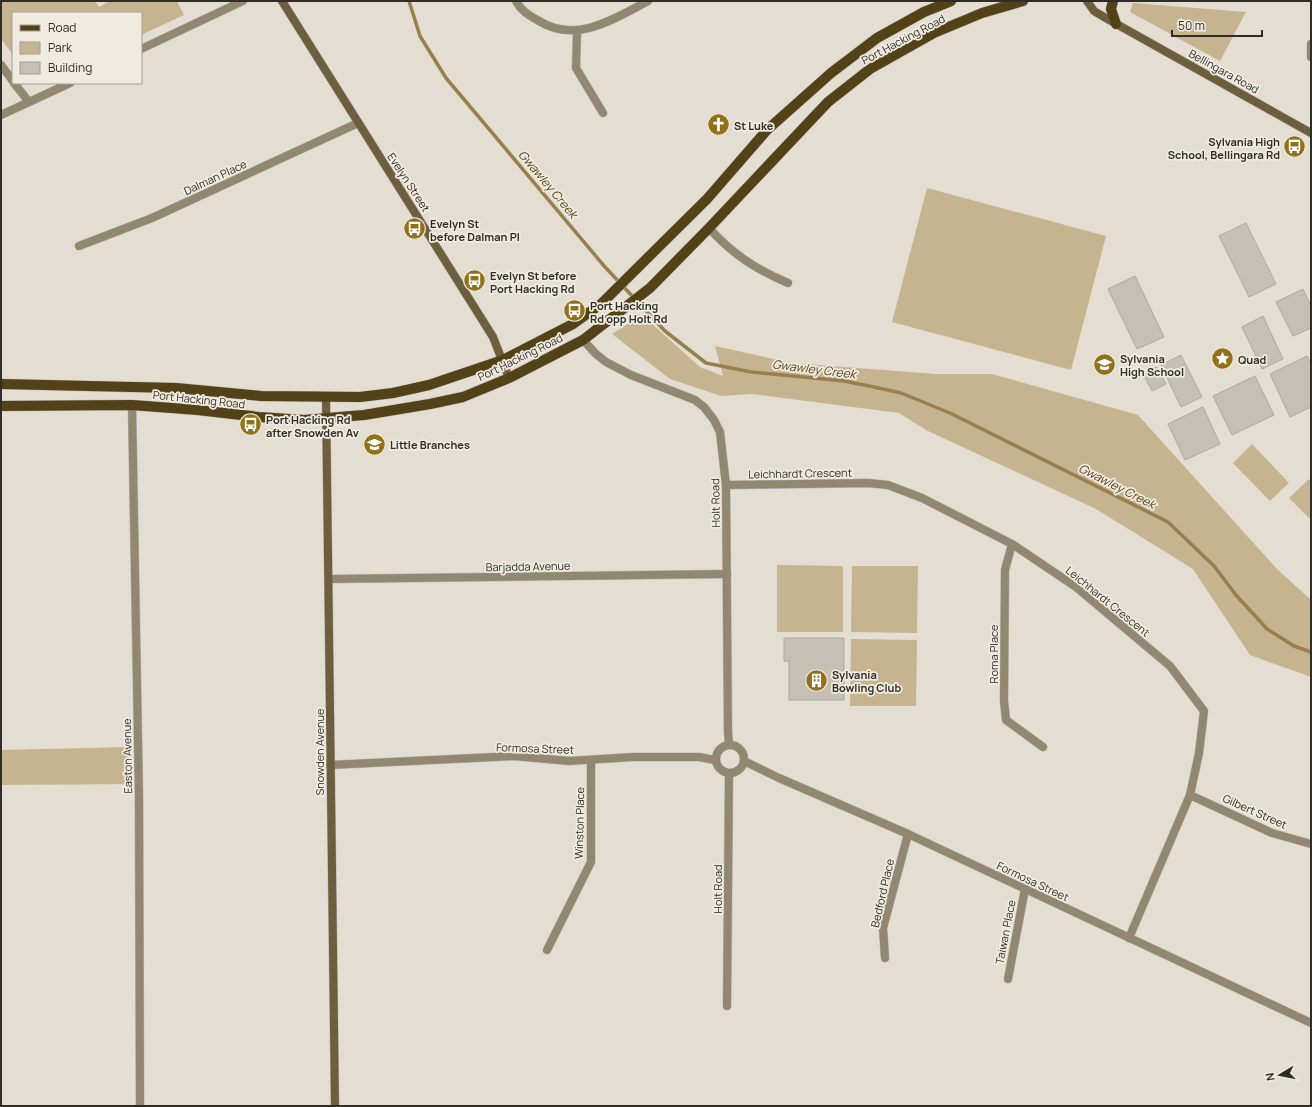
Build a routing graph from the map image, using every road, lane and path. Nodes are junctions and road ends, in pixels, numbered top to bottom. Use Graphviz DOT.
graph roads {
  1 [pos="243,1"];
  2 [pos="282,1"];
  3 [pos="516,1"];
  4 [pos="648,1"];
  5 [pos="952,1"];
  6 [pos="1024,1"];
  7 [pos="1087,1"];
  8 [pos="1113,1"];
  9 [pos="1116,24"];
  10 [pos="577,31"];
  11 [pos="1311,44"];
  12 [pos="142,49"];
  13 [pos="1311,57"];
  14 [pos="1,65"];
  15 [pos="12,79"];
  16 [pos="16,84"];
  17 [pos="68,84"];
  18 [pos="29,102"];
  19 [pos="603,113"];
  20 [pos="1,115"];
  21 [pos="358,123"];
  22 [pos="1311,133"];
  23 [pos="709,228"];
  24 [pos="79,246"];
  25 [pos="788,283"];
  26 [pos="583,340"];
  27 [pos="504,360"];
  28 [pos="509,378"];
  29 [pos="3,385"];
  30 [pos="326,398"];
  31 [pos="132,405"];
  32 [pos="1,406"];
  33 [pos="327,419"];
  34 [pos="726,485"];
  35 [pos="1012,544"];
  36 [pos="727,574"];
  37 [pos="329,579"];
  38 [pos="730,744"];
  39 [pos="1043,747"];
  40 [pos="591,760"];
  41 [pos="716,760"];
  42 [pos="744,760"];
  43 [pos="330,765"];
  44 [pos="729,773"];
  45 [pos="1190,795"];
  46 [pos="908,834"];
  47 [pos="1311,844"];
  48 [pos="1025,889"];
  49 [pos="1129,938"];
  50 [pos="547,950"];
  51 [pos="885,958"];
  52 [pos="1008,979"];
  53 [pos="727,1006"];
  54 [pos="1311,1023"];
  55 [pos="140,1106"];
  56 [pos="334,1106"];
  1 -- 12 [label="street"];
  2 -- 21 [label="street, Evelyn Street"];
  3 -- 10 [label="street"];
  4 -- 10 [label="street"];
  5 -- 27 [label="main road, Port Hacking Road"];
  6 -- 23 [label="main road, Port Hacking Road"];
  7 -- 9 [label="street, Bellingara Road"];
  8 -- 9 [label="main road"];
  9 -- 22 [label="street, Bellingara Road"];
  10 -- 19 [label="street"];
  11 -- 13 [label="street"];
  14 -- 15 [label="street"];
  16 -- 18 [label="street"];
  17 -- 18 [label="street"];
  18 -- 20 [label="street"];
  21 -- 24 [label="street, Dalman Place"];
  21 -- 27 [label="street, Evelyn Street"];
  23 -- 25 [label="street"];
  23 -- 26 [label="main road, Port Hacking Road"];
  26 -- 28 [label="main road, Port Hacking Road"];
  26 -- 34 [label="street, Holt Road"];
  27 -- 28 [label="street, Evelyn Street"];
  27 -- 30 [label="main road, Port Hacking Road"];
  28 -- 33 [label="main road, Port Hacking Road"];
  29 -- 30 [label="main road, Port Hacking Road"];
  30 -- 33 [label="street, Snowden Avenue"];
  31 -- 32 [label="main road, Port Hacking Road"];
  31 -- 33 [label="main road, Port Hacking Road"];
  31 -- 55 [label="street, Easton Avenue"];
  33 -- 37 [label="street, Snowden Avenue"];
  34 -- 35 [label="street, Leichhardt Crescent"];
  34 -- 36 [label="street, Holt Road"];
  35 -- 39 [label="street, Roma Place"];
  35 -- 45 [label="street, Leichhardt Crescent"];
  36 -- 37 [label="street, Barjadda Avenue"];
  36 -- 38 [label="street, Holt Road"];
  37 -- 43 [label="street, Snowden Avenue"];
  38 -- 41 [label="street"];
  38 -- 42 [label="street"];
  40 -- 41 [label="street, Formosa Street"];
  40 -- 43 [label="street, Formosa Street"];
  40 -- 50 [label="street, Winston Place"];
  41 -- 44 [label="street"];
  42 -- 44 [label="street"];
  42 -- 46 [label="street, Formosa Street"];
  43 -- 56 [label="street, Snowden Avenue"];
  44 -- 53 [label="street, Holt Road"];
  45 -- 47 [label="street, Gilbert Street"];
  45 -- 49 [label="street, Leichhardt Crescent"];
  46 -- 48 [label="street, Formosa Street"];
  46 -- 51 [label="street, Bedford Place"];
  48 -- 49 [label="street, Formosa Street"];
  48 -- 52 [label="street, Taiwan Place"];
  49 -- 54 [label="street, Formosa Street"];
}
